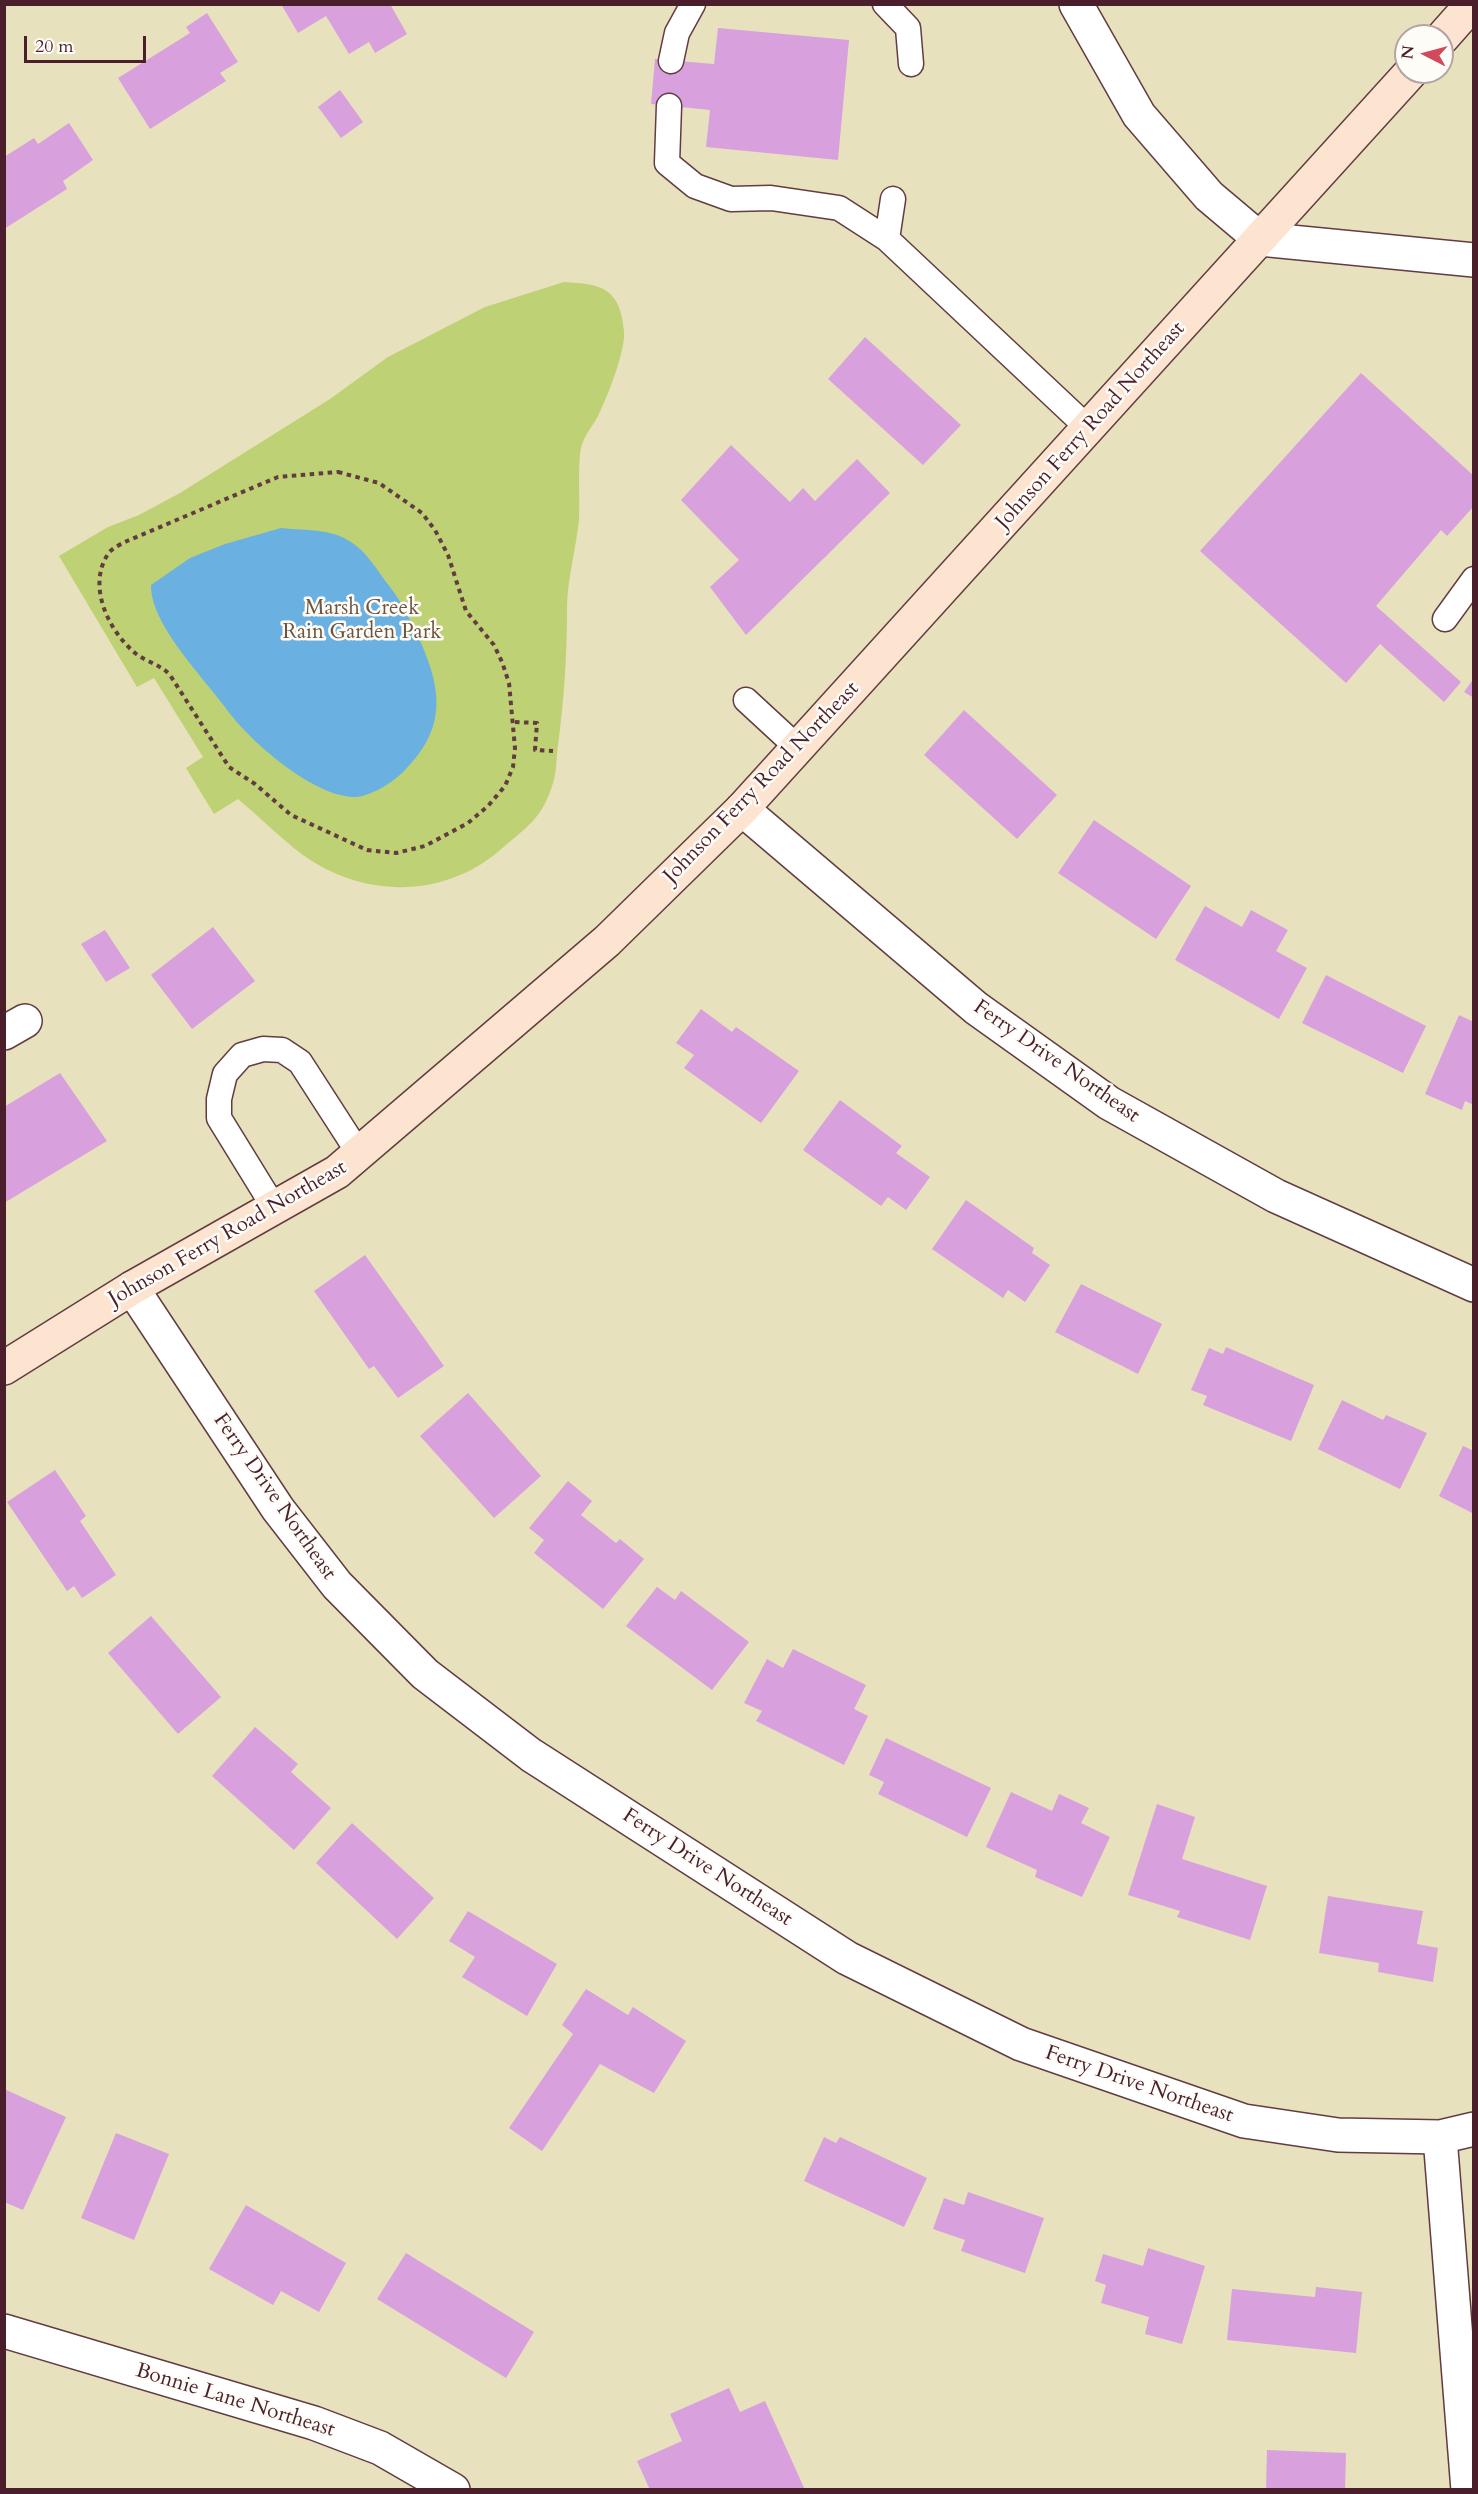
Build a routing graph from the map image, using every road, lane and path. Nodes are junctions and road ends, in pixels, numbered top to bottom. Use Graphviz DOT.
graph roads {
  1 [pos="693,4"];
  2 [pos="885,4"];
  3 [pos="1076,4"];
  4 [pos="1472,4"];
  5 [pos="1454,24"];
  6 [pos="671,61"];
  7 [pos="911,64"];
  8 [pos="1400,84"];
  9 [pos="669,106"];
  10 [pos="893,199"];
  11 [pos="887,239"];
  12 [pos="1260,239"];
  13 [pos="1473,260"];
  14 [pos="1088,428"];
  15 [pos="1473,579"];
  16 [pos="1445,619"];
  17 [pos="746,700"];
  18 [pos="515,722"];
  19 [pos="798,748"];
  20 [pos="553,751"];
  21 [pos="742,809"];
  22 [pos="360,1155"];
  23 [pos="276,1209"];
  24 [pos="1473,1285"];
  25 [pos="132,1288"];
  26 [pos="4,1368"];
  27 [pos="1473,2129"];
  28 [pos="1440,2137"];
  29 [pos="6,2338"];
  30 [pos="453,2490"];
  31 [pos="1468,2490"];
  1 -- 6 [label="lane"];
  2 -- 7 [label="lane"];
  3 -- 12 [label="street"];
  4 -- 5 [label="street"];
  8 -- 12 [label="street, Johnson Ferry Road Northeast"];
  9 -- 11 [label="lane"];
  10 -- 11 [label="lane"];
  11 -- 14 [label="lane"];
  12 -- 13 [label="street"];
  12 -- 14 [label="street, Johnson Ferry Road Northeast"];
  14 -- 19 [label="street, Johnson Ferry Road Northeast"];
  15 -- 16 [label="lane"];
  17 -- 19 [label="lane"];
  18 -- 18 [label="path"];
  18 -- 20 [label="path"];
  19 -- 21 [label="street, Johnson Ferry Road Northeast"];
  21 -- 22 [label="street, Johnson Ferry Road Northeast"];
  21 -- 24 [label="street, Ferry Drive Northeast"];
  22 -- 23 [label="street, Johnson Ferry Road Northeast"];
  22 -- 23 [label="lane"];
  23 -- 25 [label="street, Johnson Ferry Road Northeast"];
  25 -- 26 [label="street, Johnson Ferry Road Northeast"];
  25 -- 28 [label="street, Ferry Drive Northeast"];
  27 -- 28 [label="street, Ferry Drive Northeast"];
  28 -- 31 [label="street"];
  29 -- 30 [label="street, Bonnie Lane Northeast"];
}
